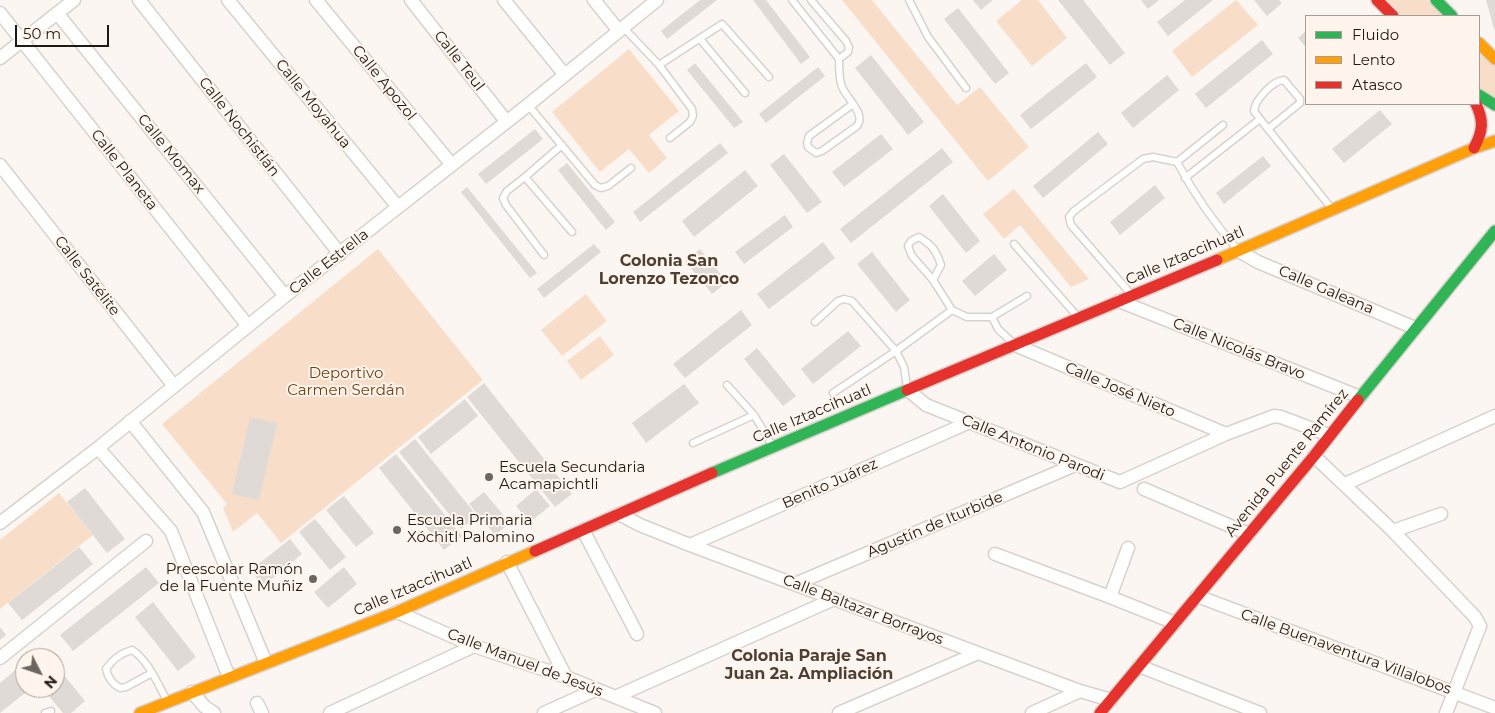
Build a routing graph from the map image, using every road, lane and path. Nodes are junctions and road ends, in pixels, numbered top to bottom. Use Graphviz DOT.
graph roads {
  1 [pos="74,0"];
  2 [pos="139,0"];
  3 [pos="228,0"];
  4 [pos="316,0"];
  5 [pos="411,0"];
  6 [pos="504,0"];
  7 [pos="594,0"];
  8 [pos="657,0"];
  9 [pos="792,0"];
  10 [pos="810,0"];
  11 [pos="909,0"];
  12 [pos="1377,0"];
  13 [pos="1436,0"];
  14 [pos="0,13"];
  15 [pos="57,13"];
  16 [pos="1393,15"];
  17 [pos="1451,15"];
  18 [pos="621,29"];
  19 [pos="700,40"];
  20 [pos="23,41"];
  21 [pos="1480,44"];
  22 [pos="0,58"];
  23 [pos="838,59"];
  24 [pos="1495,59"];
  25 [pos="659,64"];
  26 [pos="565,75"];
  27 [pos="769,77"];
  28 [pos="966,88"];
  29 [pos="744,93"];
  30 [pos="1480,96"];
  31 [pos="853,104"];
  32 [pos="528,105"];
  33 [pos="1476,105"];
  34 [pos="1495,105"];
  35 [pos="1260,119"];
  36 [pos="506,121"];
  37 [pos="1223,125"];
  38 [pos="1268,129"];
  39 [pos="670,138"];
  40 [pos="1495,141"];
  41 [pos="562,145"];
  42 [pos="1474,148"];
  43 [pos="1177,162"];
  44 [pos="452,165"];
  45 [pos="0,166"];
  46 [pos="631,168"];
  47 [pos="525,177"];
  48 [pos="1185,178"];
  49 [pos="398,207"];
  50 [pos="1333,210"];
  51 [pos="572,232"];
  52 [pos="1495,232"];
  53 [pos="1014,244"];
  54 [pos="1239,250"];
  55 [pos="340,254"];
  56 [pos="544,254"];
  57 [pos="933,280"];
  58 [pos="1132,295"];
  59 [pos="285,296"];
  60 [pos="1027,296"];
  61 [pos="1119,301"];
  62 [pos="952,310"];
  63 [pos="992,317"];
  64 [pos="1078,317"];
  65 [pos="815,322"];
  66 [pos="248,326"];
  67 [pos="1414,328"];
  68 [pos="1014,345"];
  69 [pos="896,350"];
  70 [pos="727,385"];
  71 [pos="174,386"];
  72 [pos="908,390"];
  73 [pos="833,393"];
  74 [pos="1360,397"];
  75 [pos="754,415"];
  76 [pos="1495,416"];
  77 [pos="130,420"];
  78 [pos="970,422"];
  79 [pos="1226,434"];
  80 [pos="1329,435"];
  81 [pos="693,443"];
  82 [pos="773,446"];
  83 [pos="98,448"];
  84 [pos="1314,456"];
  85 [pos="1074,465"];
  86 [pos="1345,484"];
  87 [pos="1144,489"];
  88 [pos="619,514"];
  89 [pos="1441,514"];
  90 [pos="0,523"];
  91 [pos="583,530"];
  92 [pos="1393,531"];
  93 [pos="1249,534"];
  94 [pos="146,541"];
  95 [pos="690,545"];
  96 [pos="1128,548"];
  97 [pos="995,554"];
  98 [pos="507,562"];
  99 [pos="795,584"];
  100 [pos="1110,596"];
  101 [pos="1197,596"];
  102 [pos="834,599"];
  103 [pos="397,612"];
  104 [pos="1175,623"];
  105 [pos="637,634"];
  106 [pos="474,646"];
  107 [pos="978,653"];
  108 [pos="0,658"];
  109 [pos="266,663"];
  110 [pos="1139,666"];
  111 [pos="152,674"];
  112 [pos="229,677"];
  113 [pos="566,677"];
  114 [pos="595,690"];
  115 [pos="1080,691"];
  116 [pos="192,692"];
  117 [pos="1454,692"];
  118 [pos="615,697"];
  119 [pos="1111,700"];
  120 [pos="168,702"];
  121 [pos="1495,708"];
  122 [pos="140,713"];
  123 [pos="214,713"];
  124 [pos="330,713"];
  125 [pos="544,713"];
  126 [pos="655,713"];
  127 [pos="840,713"];
  128 [pos="1032,713"];
  129 [pos="1100,713"];
  130 [pos="1260,713"];
  131 [pos="1446,713"];
  1 -- 15 [label="street"];
  2 -- 55 [label="street, Calle Nochistlán"];
  3 -- 49 [label="street, Calle Moyahua"];
  4 -- 44 [label="street, Calle Apozol"];
  5 -- 36 [label="street, Calle Teul"];
  6 -- 26 [label="street"];
  7 -- 18 [label="street"];
  8 -- 18 [label="street, Calle Estrella"];
  9 -- 23 [label="lane"];
  10 -- 23 [label="lane"];
  11 -- 28 [label="lane"];
  12 -- 16 [label="street"];
  13 -- 17 [label="street"];
  14 -- 20 [label="street, Calle Planeta"];
  15 -- 20 [label="street"];
  15 -- 59 [label="street, Calle Momax"];
  18 -- 25 [label="lane"];
  18 -- 26 [label="street, Calle Estrella"];
  19 -- 25 [label="lane"];
  19 -- 27 [label="lane"];
  19 -- 29 [label="lane"];
  20 -- 22 [label="street"];
  20 -- 66 [label="street, Calle Planeta"];
  21 -- 24 [label="street"];
  23 -- 31 [label="lane"];
  25 -- 39 [label="lane"];
  26 -- 32 [label="street, Calle Estrella"];
  30 -- 34 [label="street"];
  31 -- 31 [label="lane"];
  32 -- 36 [label="street, Calle Estrella"];
  32 -- 41 [label="lane"];
  33 -- 42 [label="street"];
  35 -- 38 [label="lane"];
  35 -- 38 [label="lane"];
  35 -- 48 [label="lane"];
  36 -- 44 [label="street, Calle Estrella"];
  37 -- 43 [label="lane"];
  38 -- 50 [label="lane"];
  40 -- 42 [label="street, Calle Iztaccihuatl"];
  41 -- 46 [label="lane"];
  41 -- 47 [label="lane"];
  42 -- 50 [label="street, Calle Iztaccihuatl"];
  43 -- 48 [label="lane"];
  43 -- 58 [label="lane"];
  44 -- 49 [label="street, Calle Estrella"];
  45 -- 71 [label="street, Calle Satélite"];
  47 -- 51 [label="lane"];
  47 -- 56 [label="lane"];
  48 -- 54 [label="lane"];
  49 -- 55 [label="street, Calle Estrella"];
  50 -- 54 [label="street, Calle Iztaccihuatl"];
  52 -- 67 [label="street, Avenida Puente Ramírez"];
  53 -- 64 [label="lane"];
  54 -- 58 [label="street, Calle Iztaccihuatl"];
  54 -- 67 [label="street, Calle Galeana"];
  55 -- 59 [label="street, Calle Estrella"];
  57 -- 57 [label="lane"];
  57 -- 62 [label="lane"];
  58 -- 61 [label="street, Calle Iztaccihuatl"];
  59 -- 66 [label="street, Calle Estrella"];
  60 -- 63 [label="lane"];
  61 -- 64 [label="street, Calle Iztaccihuatl"];
  61 -- 74 [label="street, Calle Nicolás Bravo"];
  62 -- 63 [label="lane"];
  62 -- 69 [label="lane"];
  63 -- 68 [label="lane"];
  64 -- 68 [label="street, Calle Iztaccihuatl"];
  65 -- 69 [label="lane"];
  66 -- 71 [label="street, Calle Estrella"];
  67 -- 74 [label="street, Avenida Puente Ramírez"];
  68 -- 72 [label="street, Calle Iztaccihuatl"];
  68 -- 79 [label="street, Calle José Nieto"];
  69 -- 72 [label="lane"];
  69 -- 73 [label="lane"];
  70 -- 75 [label="lane"];
  71 -- 77 [label="street, Calle Estrella"];
  72 -- 78 [label="street, Calle Antonio Parodi"];
  72 -- 82 [label="street, Calle Iztaccihuatl"];
  74 -- 80 [label="street, Avenida Puente Ramírez"];
  75 -- 81 [label="lane"];
  75 -- 82 [label="lane"];
  76 -- 86 [label="street"];
  77 -- 83 [label="street, Calle Estrella"];
  77 -- 109 [label="street"];
  78 -- 85 [label="street, Calle Antonio Parodi"];
  78 -- 95 [label="street, Benito Juárez"];
  79 -- 80 [label="street, Calle Antonio Parodi"];
  79 -- 85 [label="street, Calle Antonio Parodi"];
  80 -- 84 [label="street, Avenida Puente Ramírez"];
  82 -- 88 [label="street, Calle Iztaccihuatl"];
  83 -- 90 [label="street, Calle Estrella"];
  83 -- 112 [label="street"];
  84 -- 86 [label="street"];
  84 -- 93 [label="street, Avenida Puente Ramírez"];
  85 -- 99 [label="street, Agustín de Iturbide"];
  86 -- 92 [label="street"];
  87 -- 93 [label="street"];
  88 -- 91 [label="street, Calle Iztaccihuatl"];
  88 -- 95 [label="street, Calle Baltazar Borrayos"];
  89 -- 92 [label="street"];
  91 -- 98 [label="street, Calle Iztaccihuatl"];
  91 -- 105 [label="street"];
  92 -- 117 [label="street"];
  93 -- 101 [label="street, Avenida Puente Ramírez"];
  94 -- 108 [label="street"];
  95 -- 99 [label="street, Calle Baltazar Borrayos"];
  96 -- 100 [label="street"];
  97 -- 100 [label="street"];
  98 -- 103 [label="street, Calle Iztaccihuatl"];
  98 -- 113 [label="street"];
  99 -- 102 [label="street, Calle Baltazar Borrayos"];
  100 -- 104 [label="street"];
  101 -- 104 [label="street, Avenida Puente Ramírez"];
  101 -- 117 [label="street, Calle Buenaventura Villalobos"];
  102 -- 107 [label="street, Calle Baltazar Borrayos"];
  102 -- 118 [label="street"];
  103 -- 106 [label="street, Calle Manuel de Jesús"];
  103 -- 109 [label="street, Calle Iztaccihuatl"];
  104 -- 110 [label="street, Avenida Puente Ramírez"];
  106 -- 113 [label="street, Calle Manuel de Jesús"];
  106 -- 124 [label="street"];
  107 -- 115 [label="street, Calle Baltazar Borrayos"];
  107 -- 127 [label="street"];
  109 -- 112 [label="street, Calle Iztaccihuatl"];
  110 -- 119 [label="street, Avenida Puente Ramírez"];
  110 -- 130 [label="street"];
  111 -- 111 [label="lane"];
  111 -- 120 [label="lane"];
  112 -- 116 [label="street, Calle Iztaccihuatl"];
  113 -- 114 [label="street, Calle Manuel de Jesús"];
  114 -- 118 [label="street, Calle Manuel de Jesús"];
  114 -- 125 [label="street"];
  115 -- 119 [label="street, Calle Baltazar Borrayos"];
  115 -- 128 [label="street"];
  116 -- 120 [label="street, Calle Iztaccihuatl"];
  116 -- 123 [label="street"];
  117 -- 121 [label="street, Calle Buenaventura Villalobos"];
  117 -- 131 [label="street"];
  118 -- 126 [label="street, Calle Manuel de Jesús"];
  119 -- 129 [label="street, Avenida Puente Ramírez"];
  120 -- 122 [label="street, Calle Iztaccihuatl"];
}
